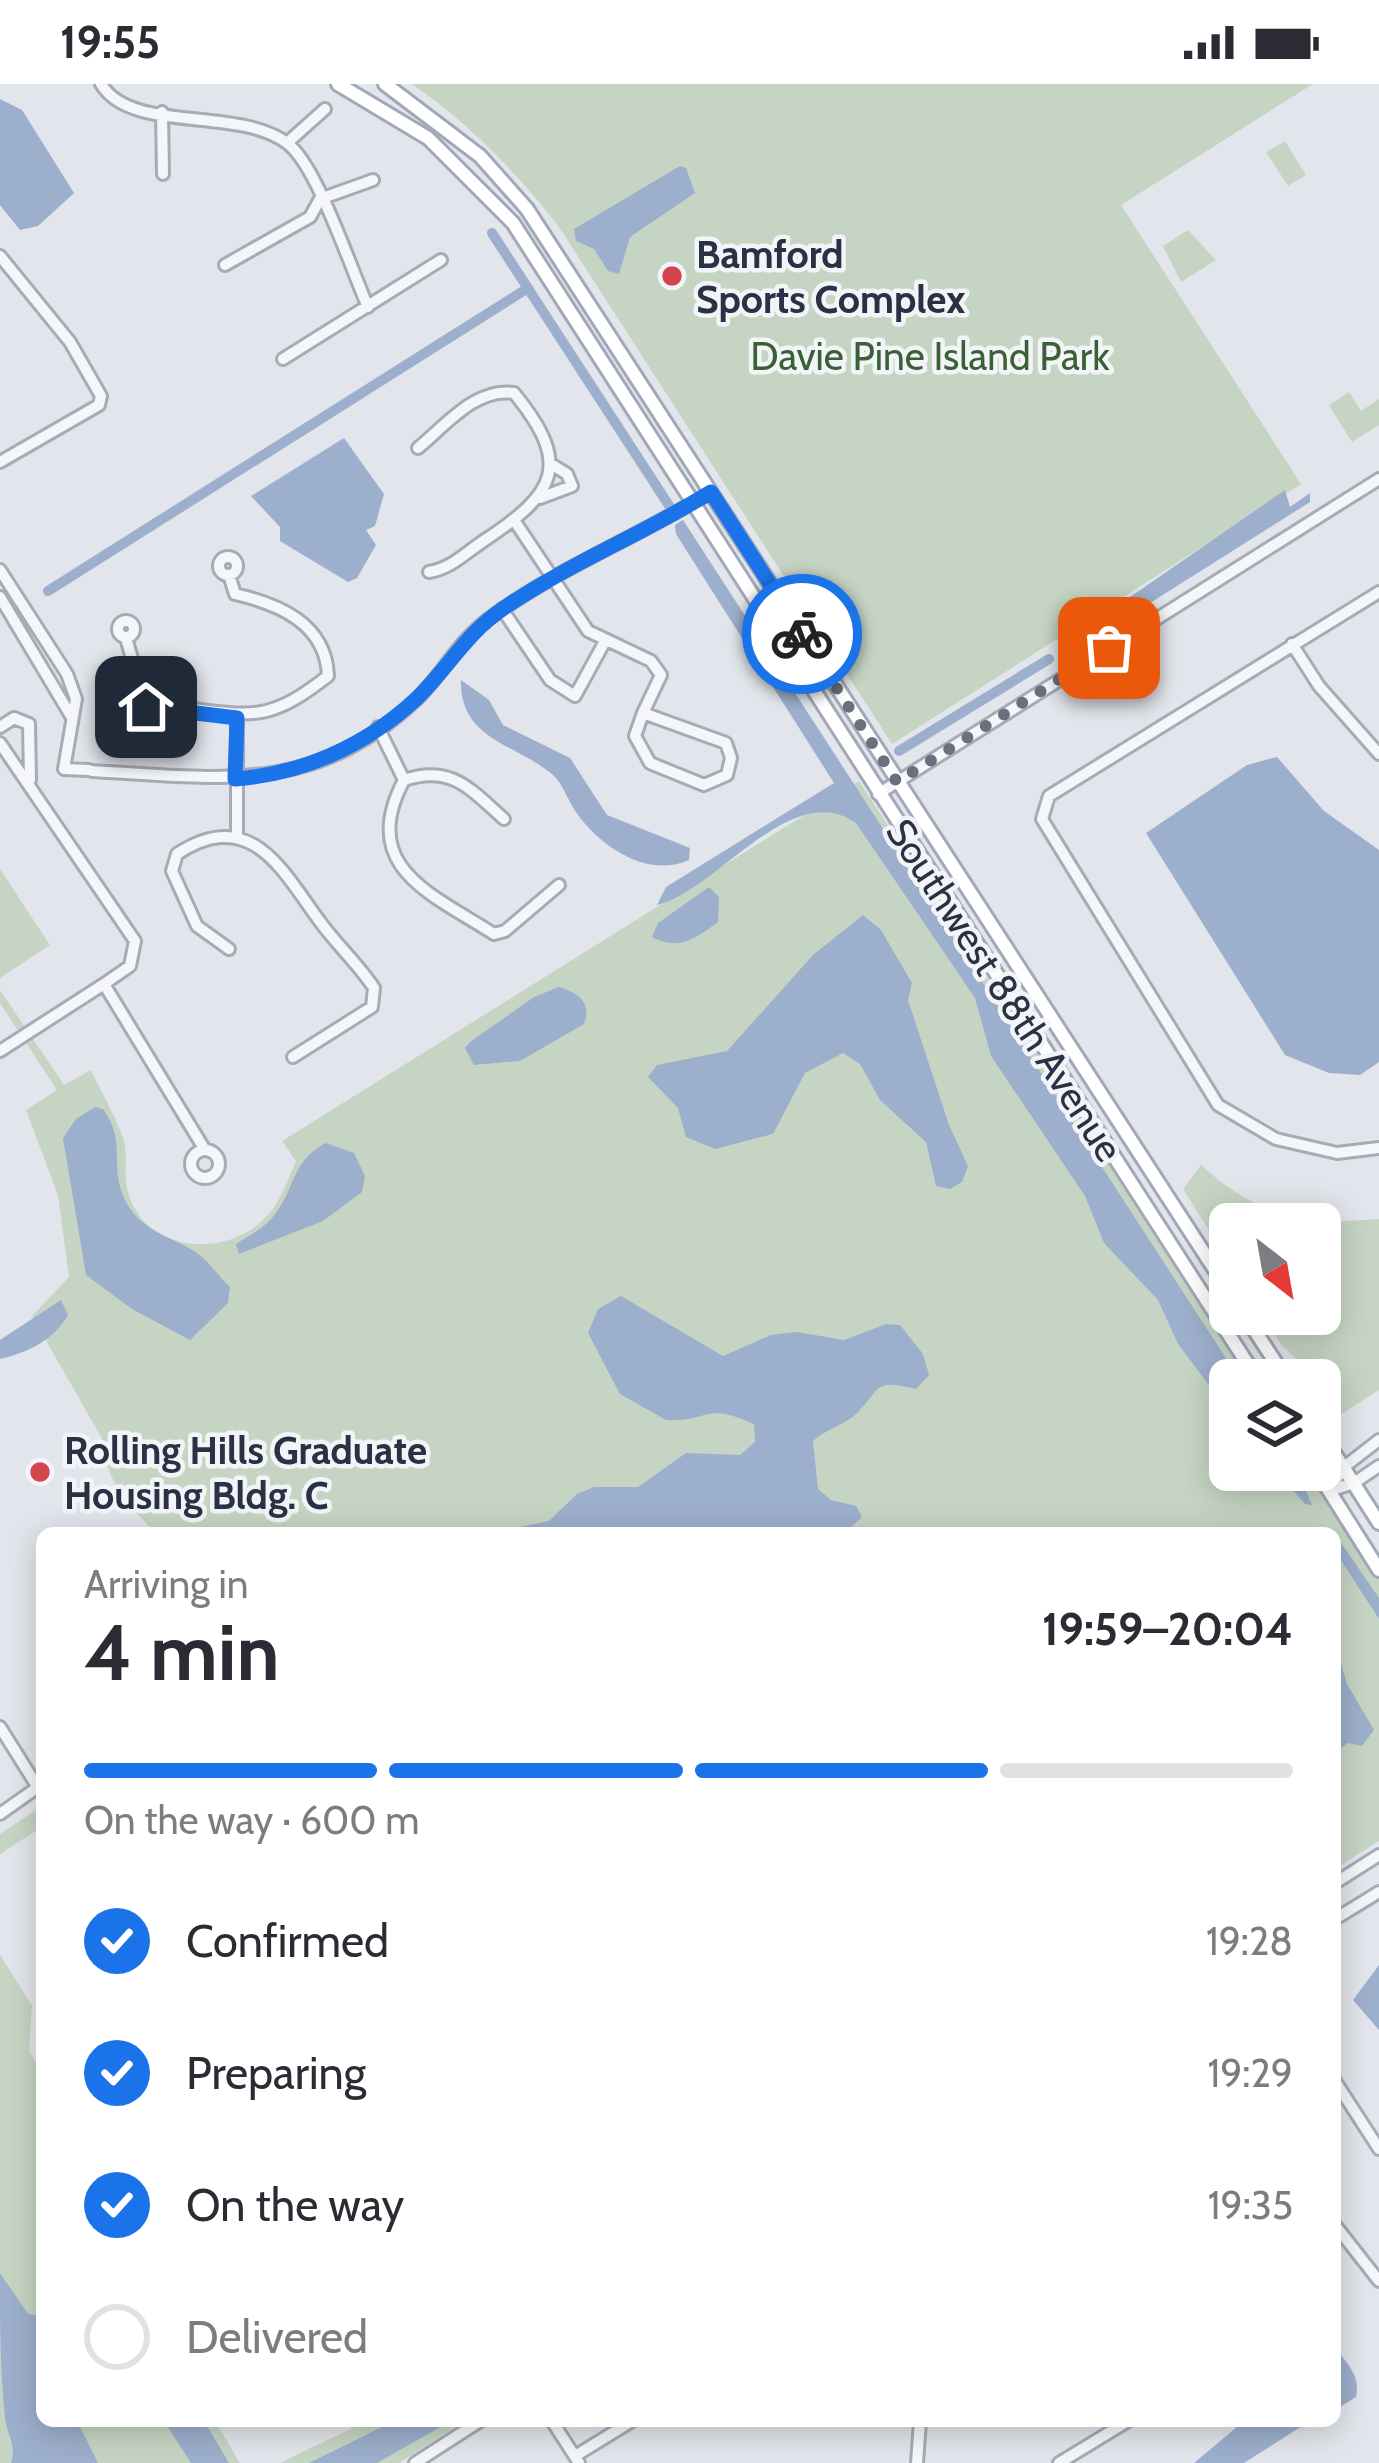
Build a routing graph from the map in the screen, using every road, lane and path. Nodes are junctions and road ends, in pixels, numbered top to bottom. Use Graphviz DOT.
graph roads {
  1 [pos="101,84"];
  2 [pos="338,84"];
  3 [pos="385,84"];
  4 [pos="325,109"];
  5 [pos="162,112"];
  6 [pos="287,143"];
  7 [pos="163,174"];
  8 [pos="374,180"];
  9 [pos="320,199"];
  10 [pos="0,256"];
  11 [pos="441,260"];
  12 [pos="225,265"];
  13 [pos="368,307"];
  14 [pos="283,359"];
  15 [pos="418,448"];
  16 [pos="0,462"];
  17 [pos="551,464"];
  18 [pos="1379,479"];
  19 [pos="711,492"];
  20 [pos="539,498"];
  21 [pos="691,504"];
  22 [pos="516,523"];
  23 [pos="0,570"];
  24 [pos="429,572"];
  25 [pos="229,575"];
  26 [pos="551,578"];
  27 [pos="1379,592"];
  28 [pos="0,597"];
  29 [pos="502,609"];
  30 [pos="125,638"];
  31 [pos="604,643"];
  32 [pos="1292,644"];
  33 [pos="644,713"];
  34 [pos="70,716"];
  35 [pos="237,718"];
  36 [pos="0,727"];
  37 [pos="379,727"];
  38 [pos="33,741"];
  39 [pos="4,745"];
  40 [pos="1379,754"];
  41 [pos="235,779"];
  42 [pos="30,780"];
  43 [pos="404,780"];
  44 [pos="897,782"];
  45 [pos="878,794"];
  46 [pos="503,819"];
  47 [pos="237,838"];
  48 [pos="559,885"];
  49 [pos="229,950"];
  50 [pos="104,984"];
  51 [pos="0,1051"];
  52 [pos="293,1057"];
  53 [pos="1379,1148"];
  54 [pos="205,1150"];
  55 [pos="1209,1261"];
  56 [pos="1244,1359"];
  57 [pos="1379,1441"];
  58 [pos="1341,1462"];
  59 [pos="1379,1466"];
  60 [pos="1344,1467"];
  61 [pos="1341,1472"];
  62 [pos="1354,1483"];
  63 [pos="1341,1487"];
  64 [pos="1329,1491"];
  65 [pos="1379,1522"];
  66 [pos="1379,1570"];
  67 [pos="0,1727"];
  68 [pos="36,1785"];
  69 [pos="36,1793"];
  70 [pos="0,1814"];
  71 [pos="1379,1855"];
  72 [pos="1341,1879"];
  73 [pos="1379,1892"];
  74 [pos="1341,1915"];
  75 [pos="1341,2089"];
  76 [pos="1379,2149"];
  77 [pos="1341,2232"];
  78 [pos="1379,2281"];
  79 [pos="471,2427"];
  80 [pos="556,2427"];
  81 [pos="623,2427"];
  82 [pos="920,2427"];
  83 [pos="1118,2427"];
  84 [pos="577,2459"];
  85 [pos="415,2463"];
  86 [pos="917,2463"];
  87 [pos="1059,2463"];
  1 -- 5 [label="street"];
  2 -- 21 [label="main road, Southwest 88th Avenue"];
  3 -- 19 [label="main road, Southwest 88th Avenue"];
  4 -- 6 [label="street"];
  5 -- 6 [label="street"];
  5 -- 7 [label="street"];
  6 -- 9 [label="street"];
  8 -- 9 [label="street"];
  9 -- 12 [label="street"];
  9 -- 13 [label="street"];
  10 -- 16 [label="street"];
  11 -- 13 [label="street"];
  13 -- 14 [label="street"];
  15 -- 17 [label="street"];
  17 -- 20 [label="street"];
  17 -- 20 [label="street"];
  18 -- 44 [label="street"];
  19 -- 21 [label="street"];
  19 -- 44 [label="main road, Southwest 88th Avenue"];
  20 -- 22 [label="street"];
  21 -- 26 [label="street"];
  21 -- 45 [label="main road, Southwest 88th Avenue"];
  22 -- 24 [label="street"];
  22 -- 26 [label="street"];
  23 -- 34 [label="street"];
  25 -- 35 [label="street"];
  26 -- 29 [label="street"];
  26 -- 31 [label="street"];
  27 -- 32 [label="street"];
  28 -- 34 [label="street"];
  29 -- 31 [label="street"];
  29 -- 37 [label="street"];
  30 -- 35 [label="street"];
  31 -- 33 [label="street"];
  32 -- 40 [label="street"];
  32 -- 53 [label="street"];
  33 -- 33 [label="street"];
  34 -- 41 [label="street"];
  35 -- 41 [label="street"];
  36 -- 38 [label="street"];
  37 -- 41 [label="street"];
  37 -- 43 [label="street"];
  38 -- 39 [label="street"];
  38 -- 42 [label="street"];
  39 -- 42 [label="street"];
  41 -- 47 [label="street"];
  42 -- 50 [label="street"];
  43 -- 46 [label="street"];
  43 -- 48 [label="street"];
  44 -- 45 [label="street"];
  44 -- 55 [label="main road, Southwest 88th Avenue"];
  45 -- 56 [label="main road, Southwest 88th Avenue"];
  47 -- 49 [label="street"];
  47 -- 52 [label="street"];
  50 -- 51 [label="street"];
  50 -- 54 [label="street"];
  57 -- 60 [label="street"];
  58 -- 60 [label="main road"];
  59 -- 62 [label="street"];
  60 -- 61 [label="street"];
  60 -- 62 [label="main road"];
  62 -- 63 [label="street"];
  62 -- 65 [label="main road"];
  64 -- 66 [label="main road"];
  67 -- 68 [label="street"];
  69 -- 70 [label="street"];
  71 -- 72 [label="street"];
  73 -- 74 [label="street"];
  75 -- 76 [label="street"];
  77 -- 78 [label="street"];
  79 -- 85 [label="street"];
  80 -- 84 [label="street"];
  81 -- 84 [label="street"];
  82 -- 86 [label="street"];
  83 -- 87 [label="street"];
}
